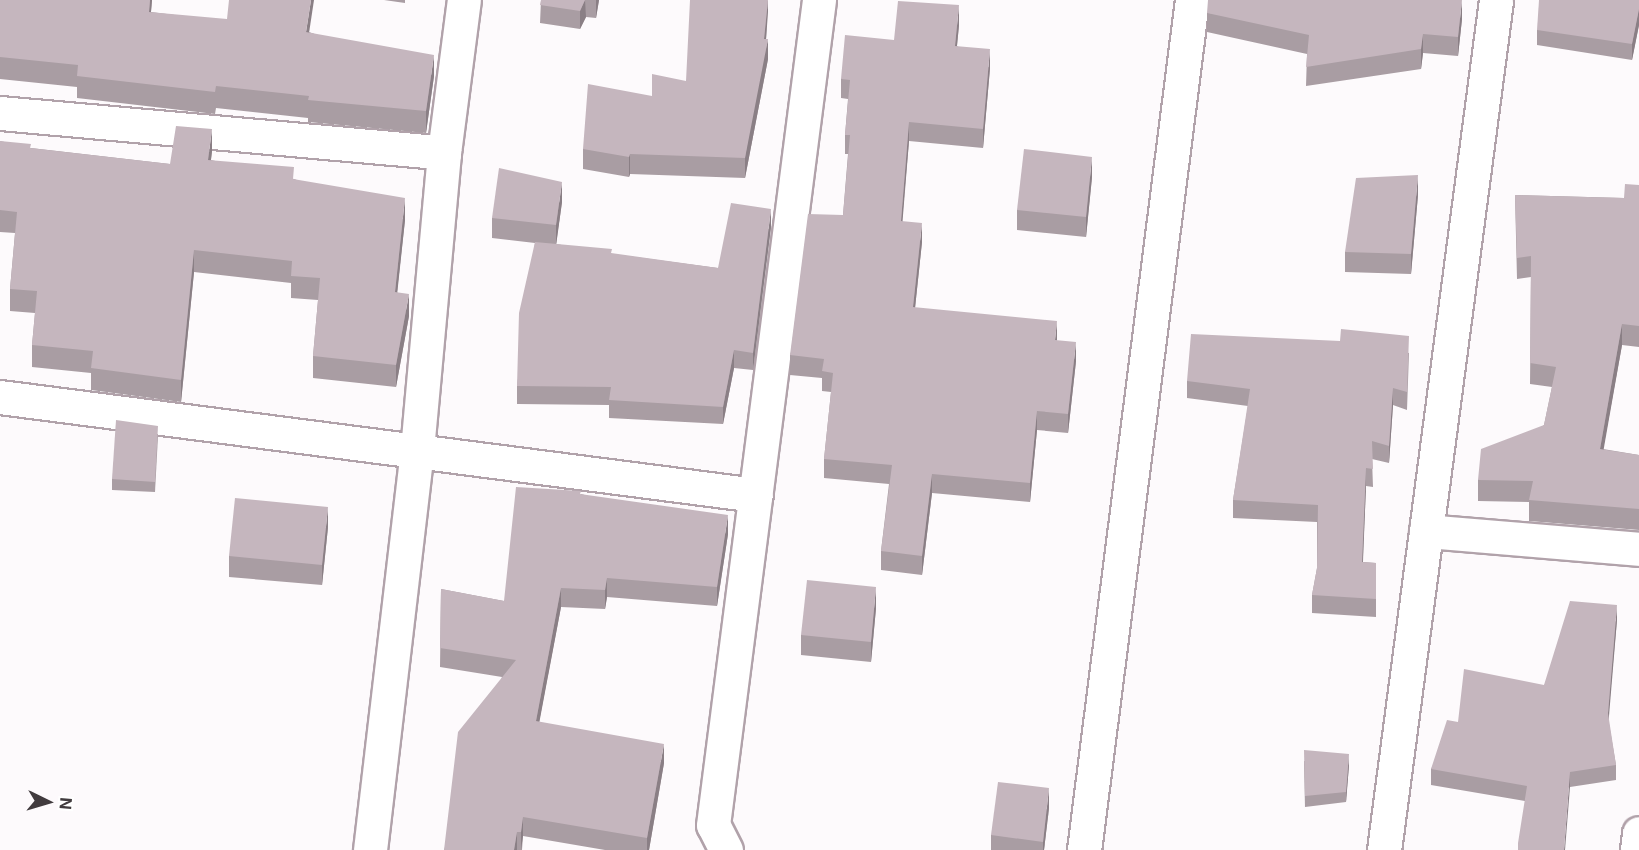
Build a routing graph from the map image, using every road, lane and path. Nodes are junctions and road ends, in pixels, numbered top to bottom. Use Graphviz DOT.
graph roads {
  1 [pos="464,0"];
  2 [pos="819,0"];
  3 [pos="1192,0"];
  4 [pos="1496,0"];
  5 [pos="0,112"];
  6 [pos="444,153"];
  7 [pos="0,397"];
  8 [pos="417,450"];
  9 [pos="756,495"];
  10 [pos="1426,531"];
  11 [pos="1639,549"];
  12 [pos="1639,833"];
  13 [pos="370,850"];
  14 [pos="726,850"];
  15 [pos="1084,850"];
  16 [pos="1384,850"];
  17 [pos="1637,850"];
  1 -- 6 [label="street"];
  2 -- 9 [label="street"];
  3 -- 15 [label="street"];
  4 -- 10 [label="street"];
  5 -- 6 [label="street"];
  6 -- 8 [label="street"];
  7 -- 8 [label="street"];
  8 -- 9 [label="street"];
  8 -- 13 [label="street"];
  9 -- 14 [label="street"];
  10 -- 11 [label="street"];
  10 -- 16 [label="street"];
  12 -- 17 [label="street"];
}
